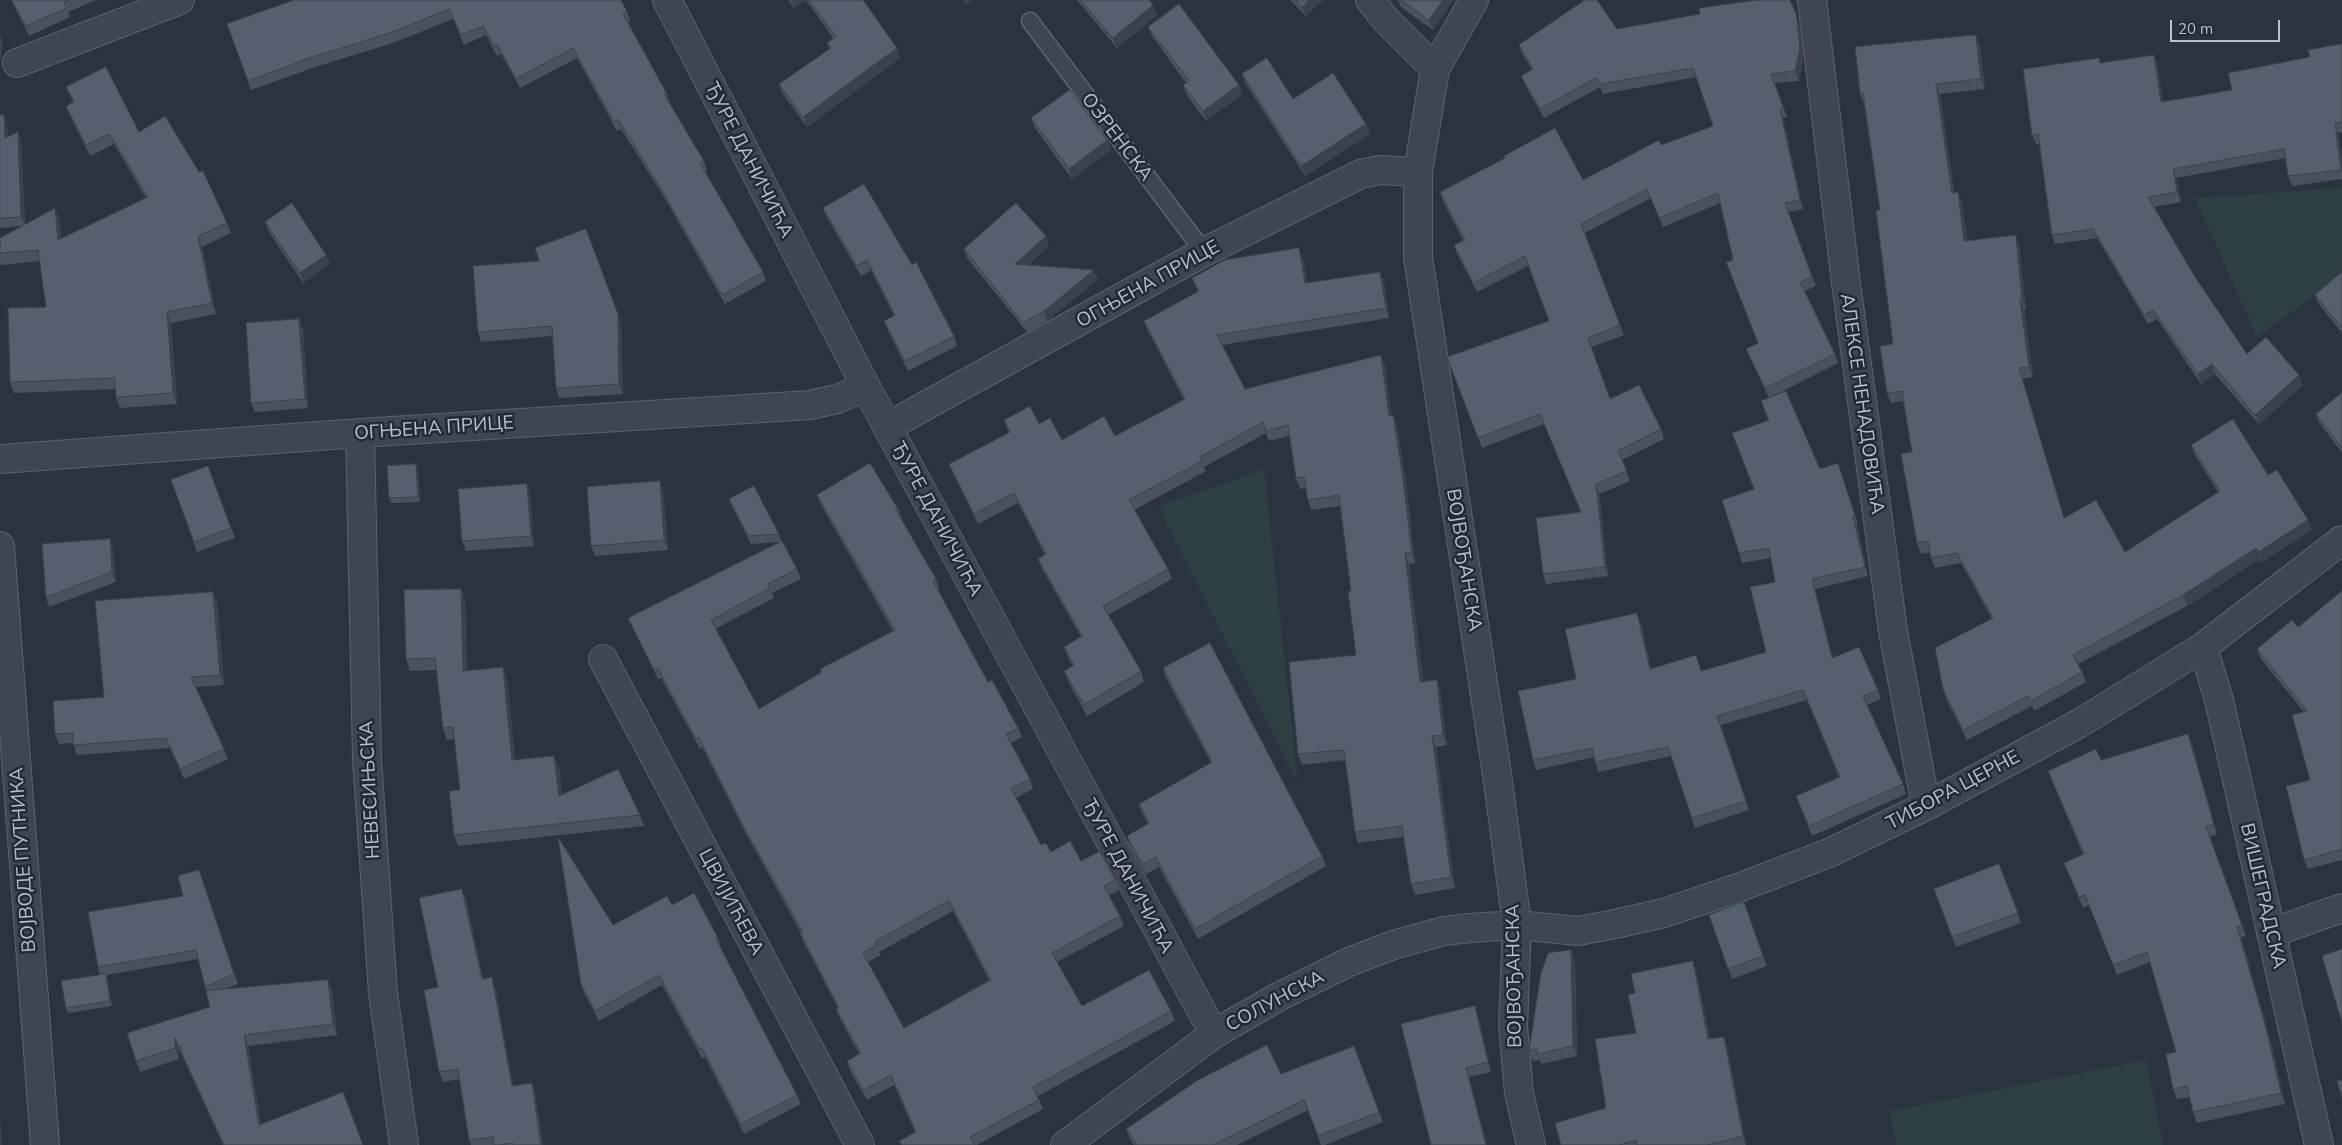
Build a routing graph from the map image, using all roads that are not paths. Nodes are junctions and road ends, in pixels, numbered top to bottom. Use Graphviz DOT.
graph roads {
  1 [pos="180,0"];
  2 [pos="667,0"];
  3 [pos="1370,0"];
  4 [pos="1474,0"];
  5 [pos="1812,0"];
  6 [pos="1030,21"];
  7 [pos="17,64"];
  8 [pos="1435,69"];
  9 [pos="1418,172"];
  10 [pos="1204,252"];
  11 [pos="866,387"];
  12 [pos="887,427"];
  13 [pos="360,433"];
  14 [pos="0,459"];
  15 [pos="2342,540"];
  16 [pos="0,546"];
  17 [pos="2202,648"];
  18 [pos="603,659"];
  19 [pos="1926,806"];
  20 [pos="2342,908"];
  21 [pos="1516,925"];
  22 [pos="2271,933"];
  23 [pos="1214,1034"];
  24 [pos="45,1145"];
  25 [pos="404,1145"];
  26 [pos="860,1145"];
  27 [pos="1064,1145"];
  28 [pos="1531,1145"];
  29 [pos="2319,1145"];
  1 -- 7 [label="street"];
  2 -- 11 [label="street, ЂУРЕ ДАНИЧИЋА"];
  3 -- 8 [label="street"];
  4 -- 8 [label="street"];
  5 -- 19 [label="street, АЛЕКСЕ НЕНАДОВИЋА"];
  6 -- 10 [label="lane, ОЗРЕНСКА"];
  8 -- 9 [label="street, ВОЈВОЂАНСКА"];
  9 -- 10 [label="street, ОГЊЕНА ПРИЦЕ"];
  9 -- 21 [label="street, ВОЈВОЂАНСКА"];
  10 -- 12 [label="street, ОГЊЕНА ПРИЦЕ"];
  11 -- 12 [label="street, ЂУРЕ ДАНИЧИЋА"];
  11 -- 13 [label="street, ОГЊЕНА ПРИЦЕ"];
  12 -- 23 [label="street, ЂУРЕ ДАНИЧИЋА"];
  13 -- 14 [label="street, ОГЊЕНА ПРИЦЕ"];
  13 -- 25 [label="street, НЕВЕСИЊСКА"];
  15 -- 17 [label="street, ТИБОРА ЦЕРНЕ"];
  16 -- 24 [label="street, ВОЈВОДЕ ПУТНИКА"];
  17 -- 19 [label="street, ТИБОРА ЦЕРНЕ"];
  17 -- 22 [label="street, ВИШЕГРАДСКА"];
  18 -- 26 [label="street, ЦВИЈИЋЕВА"];
  19 -- 21 [label="street, ТИБОРА ЦЕРНЕ"];
  20 -- 22 [label="street"];
  21 -- 23 [label="street, СОЛУНСКА"];
  21 -- 28 [label="street, ВОЈВОЂАНСКА"];
  22 -- 29 [label="street, ВИШЕГРАДСКА"];
  23 -- 27 [label="street, СОЛУНСКА"];
}
